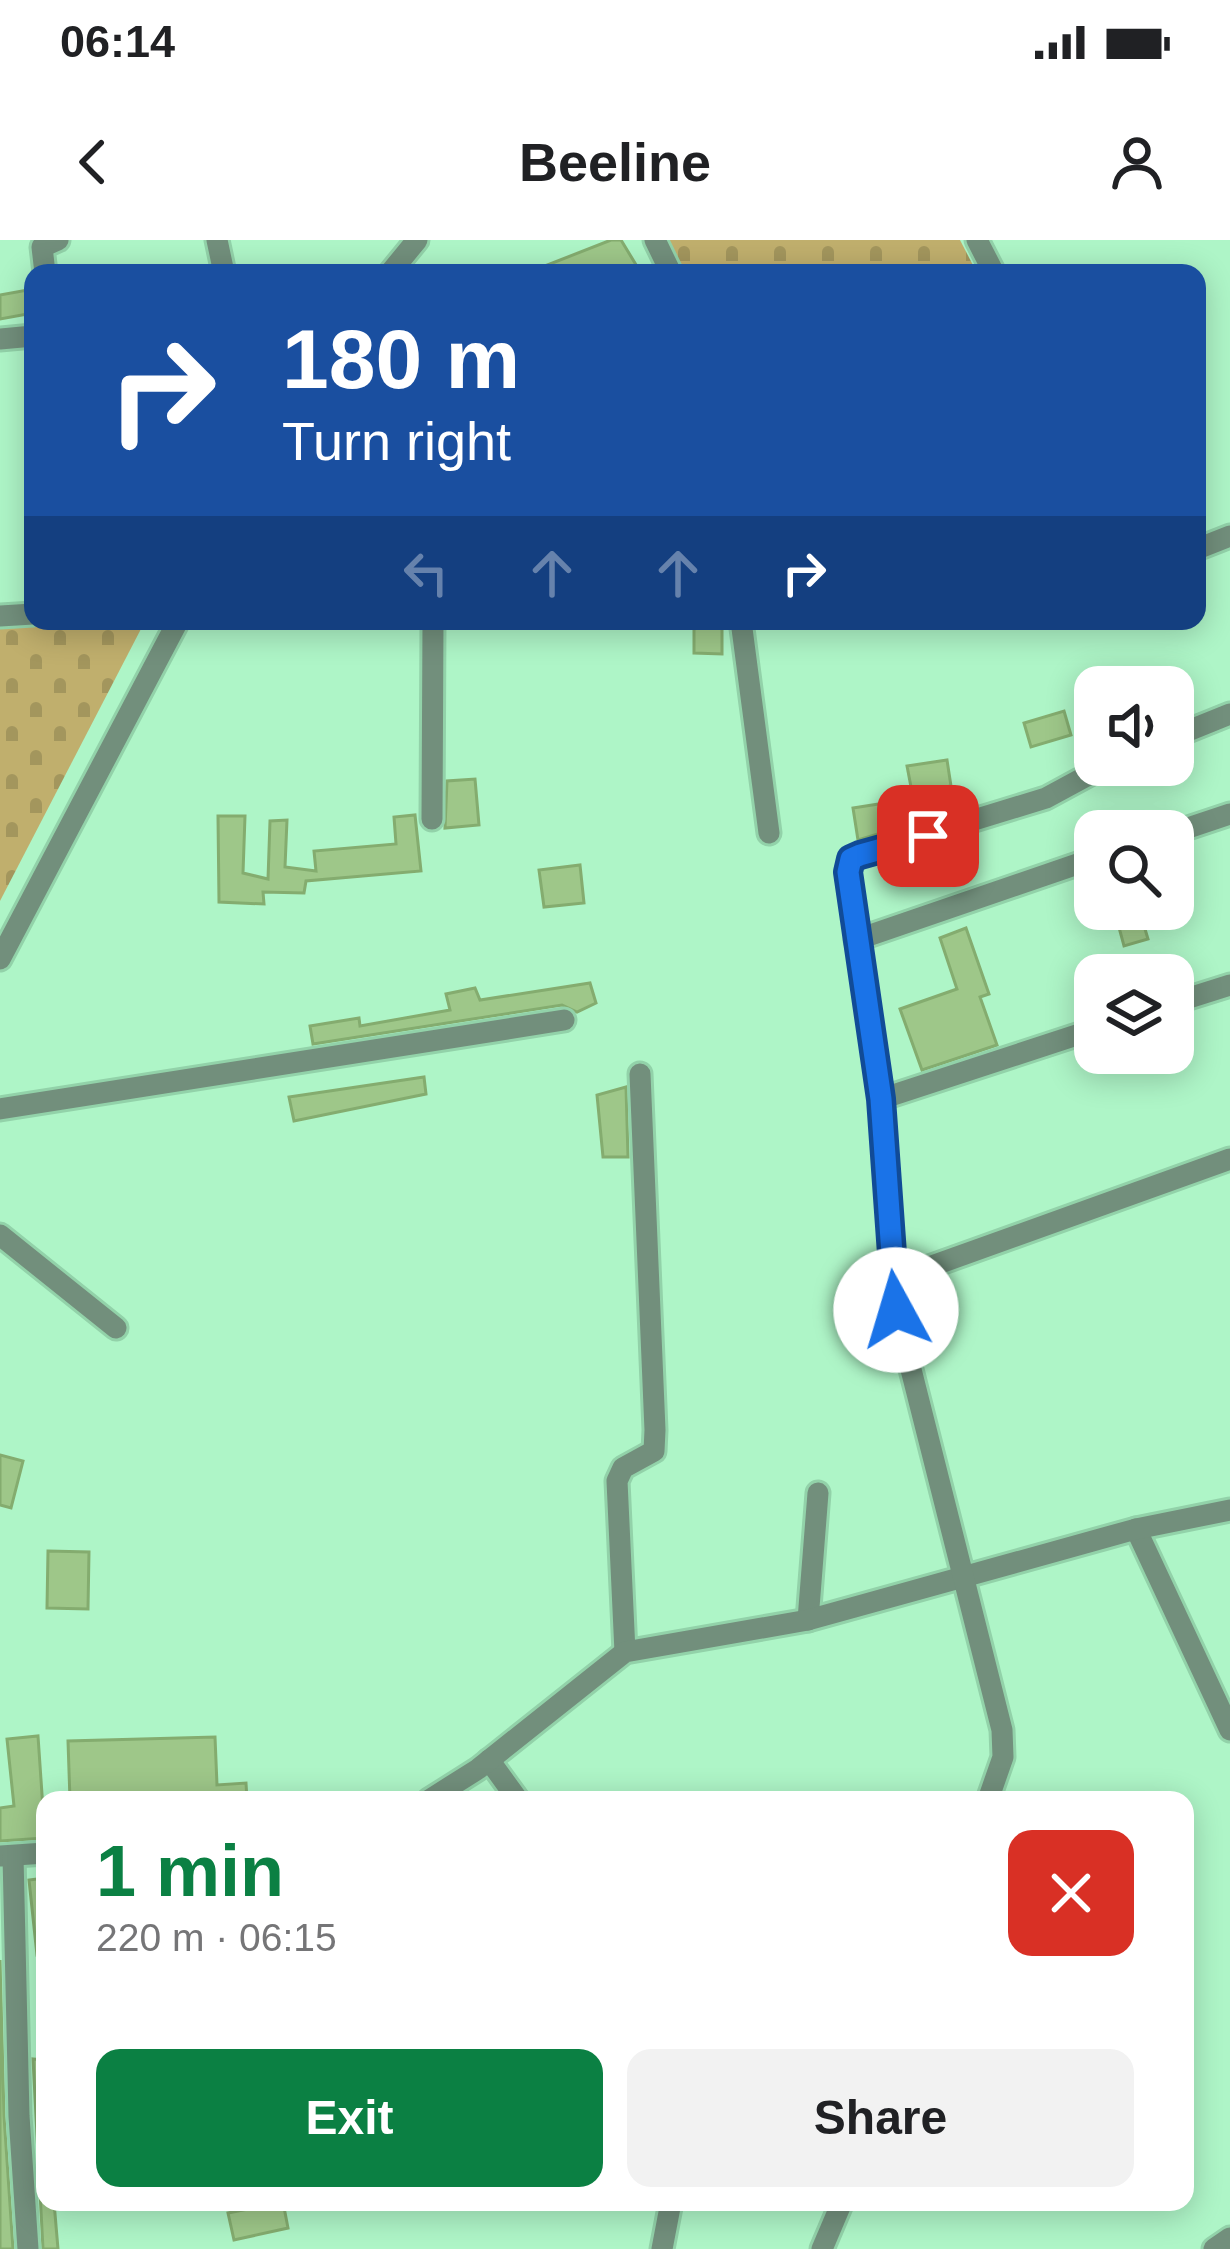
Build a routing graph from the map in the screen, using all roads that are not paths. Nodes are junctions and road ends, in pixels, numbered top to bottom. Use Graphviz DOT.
graph roads {
  1 [pos="58,240"];
  2 [pos="417,240"];
  3 [pos="45,264"];
  4 [pos="397,264"];
  5 [pos="173,630"];
  6 [pos="433,630"];
  7 [pos="742,630"];
  8 [pos="1230,714"];
  9 [pos="1194,729"];
  10 [pos="1074,783"];
  11 [pos="1230,814"];
  12 [pos="432,819"];
  13 [pos="1194,825"];
  14 [pos="769,833"];
  15 [pos="1074,865"];
  16 [pos="856,940"];
  17 [pos="0,959"];
  18 [pos="1230,985"];
  19 [pos="1194,996"];
  20 [pos="564,1020"];
  21 [pos="1074,1036"];
  22 [pos="640,1075"];
  23 [pos="881,1099"];
  24 [pos="0,1109"];
  25 [pos="1230,1160"];
  26 [pos="0,1235"];
  27 [pos="892,1280"];
  28 [pos="116,1328"];
  29 [pos="818,1493"];
  30 [pos="1230,1510"];
  31 [pos="1136,1529"];
  32 [pos="968,1578"];
  33 [pos="808,1620"];
  34 [pos="625,1652"];
  35 [pos="1230,1730"];
  36 [pos="490,1760"];
  37 [pos="443,1791"];
  38 [pos="512,1791"];
  39 [pos="991,1791"];
  40 [pos="7,1856"];
  41 [pos="668,2211"];
  42 [pos="838,2211"];
  43 [pos="1230,2238"];
  44 [pos="28,2249"];
  45 [pos="662,2249"];
  46 [pos="822,2249"];
  47 [pos="1214,2249"];
  1 -- 3 [label="street"];
  2 -- 4 [label="street"];
  5 -- 17 [label="street"];
  6 -- 12 [label="street"];
  7 -- 14 [label="street"];
  8 -- 9 [label="street"];
  10 -- 16 [label="street"];
  11 -- 13 [label="street"];
  15 -- 16 [label="street"];
  16 -- 23 [label="street"];
  18 -- 19 [label="street"];
  20 -- 24 [label="street"];
  21 -- 23 [label="street"];
  22 -- 34 [label="street"];
  23 -- 27 [label="street"];
  25 -- 27 [label="street"];
  26 -- 28 [label="street"];
  27 -- 32 [label="street"];
  29 -- 33 [label="street"];
  30 -- 31 [label="street"];
  31 -- 32 [label="street"];
  31 -- 35 [label="street"];
  32 -- 33 [label="street"];
  32 -- 39 [label="street"];
  33 -- 34 [label="street"];
  34 -- 36 [label="street"];
  36 -- 37 [label="street"];
  36 -- 38 [label="street"];
  40 -- 44 [label="street"];
  41 -- 45 [label="street"];
  42 -- 46 [label="street"];
  43 -- 47 [label="street"];
}
